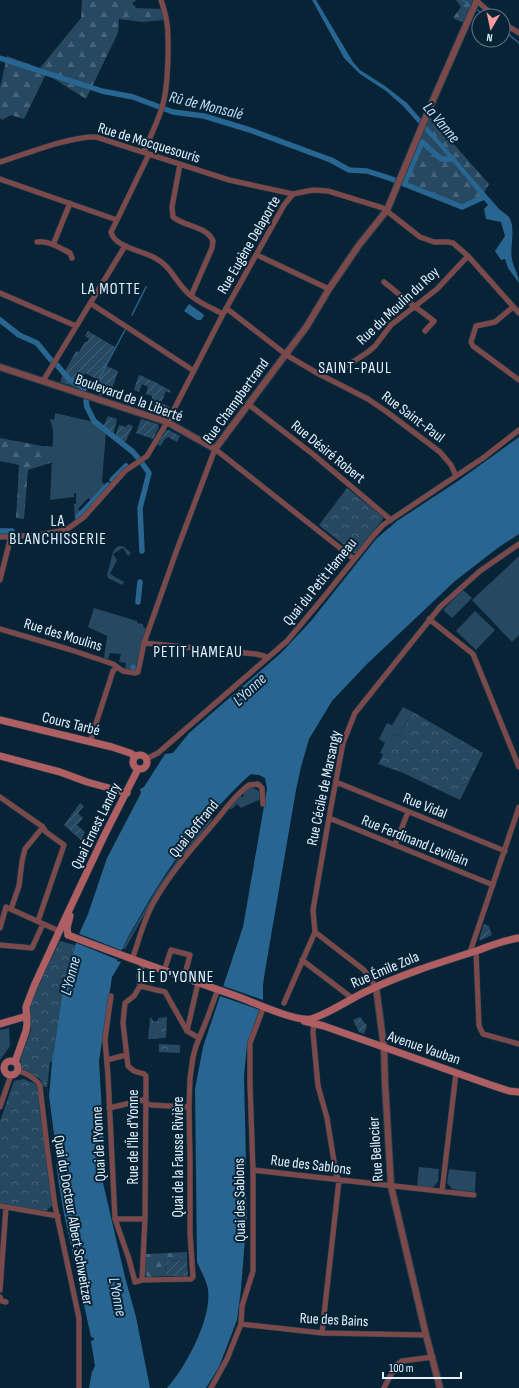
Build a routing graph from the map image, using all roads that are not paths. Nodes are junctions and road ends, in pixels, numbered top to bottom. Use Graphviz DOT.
graph roads {
  1 [pos="161,0"];
  2 [pos="476,1"];
  3 [pos="484,8"];
  4 [pos="146,153"];
  5 [pos="0,162"];
  6 [pos="180,164"];
  7 [pos="0,179"];
  8 [pos="292,194"];
  9 [pos="70,203"];
  10 [pos="387,210"];
  11 [pos="117,220"];
  12 [pos="37,242"];
  13 [pos="53,245"];
  14 [pos="125,246"];
  15 [pos="257,255"];
  16 [pos="468,256"];
  17 [pos="72,258"];
  18 [pos="384,282"];
  19 [pos="329,289"];
  20 [pos="0,293"];
  21 [pos="191,296"];
  22 [pos="90,303"];
  23 [pos="415,306"];
  24 [pos="514,307"];
  25 [pos="226,308"];
  26 [pos="519,313"];
  27 [pos="223,314"];
  28 [pos="76,326"];
  29 [pos="424,331"];
  30 [pos="286,355"];
  31 [pos="0,367"];
  32 [pos="194,371"];
  33 [pos="317,373"];
  34 [pos="519,380"];
  35 [pos="43,381"];
  36 [pos="248,404"];
  37 [pos="167,422"];
  38 [pos="519,430"];
  39 [pos="215,449"];
  40 [pos="456,476"];
  41 [pos="391,520"];
  42 [pos="11,536"];
  43 [pos="0,537"];
  44 [pos="519,544"];
  45 [pos="354,559"];
  46 [pos="0,580"];
  47 [pos="429,619"];
  48 [pos="0,629"];
  49 [pos="144,643"];
  50 [pos="268,658"];
  51 [pos="117,667"];
  52 [pos="0,720"];
  53 [pos="90,742"];
  54 [pos="0,756"];
  55 [pos="135,756"];
  56 [pos="146,758"];
  57 [pos="519,767"];
  58 [pos="138,769"];
  59 [pos="336,782"];
  60 [pos="127,793"];
  61 [pos="0,797"];
  62 [pos="263,804"];
  63 [pos="519,807"];
  64 [pos="408,812"];
  65 [pos="329,818"];
  66 [pos="43,827"];
  67 [pos="395,845"];
  68 [pos="505,851"];
  69 [pos="493,885"];
  70 [pos="76,895"];
  71 [pos="9,908"];
  72 [pos="41,922"];
  73 [pos="0,928"];
  74 [pos="59,931"];
  75 [pos="315,932"];
  76 [pos="70,936"];
  77 [pos="519,938"];
  78 [pos="0,945"];
  79 [pos="473,951"];
  80 [pos="48,956"];
  81 [pos="132,960"];
  82 [pos="302,960"];
  83 [pos="143,964"];
  84 [pos="164,971"];
  85 [pos="184,978"];
  86 [pos="198,983"];
  87 [pos="140,986"];
  88 [pos="376,987"];
  89 [pos="220,990"];
  90 [pos="111,996"];
  91 [pos="352,998"];
  92 [pos="284,1003"];
  93 [pos="262,1005"];
  94 [pos="320,1015"];
  95 [pos="26,1016"];
  96 [pos="298,1019"];
  97 [pos="0,1024"];
  98 [pos="318,1025"];
  99 [pos="187,1031"];
  100 [pos="200,1038"];
  101 [pos="519,1044"];
  102 [pos="384,1048"];
  103 [pos="126,1055"];
  104 [pos="107,1060"];
  105 [pos="15,1062"];
  106 [pos="8,1072"];
  107 [pos="456,1073"];
  108 [pos="519,1092"];
  109 [pos="146,1103"];
  110 [pos="0,1107"];
  111 [pos="189,1107"];
  112 [pos="109,1108"];
  113 [pos="253,1170"];
  114 [pos="339,1180"];
  115 [pos="391,1186"];
  116 [pos="442,1191"];
  117 [pos="474,1195"];
  118 [pos="0,1206"];
  119 [pos="6,1207"];
  120 [pos="58,1216"];
  121 [pos="115,1219"];
  122 [pos="145,1219"];
  123 [pos="142,1280"];
  124 [pos="0,1290"];
  125 [pos="0,1296"];
  126 [pos="6,1302"];
  127 [pos="241,1324"];
  128 [pos="322,1333"];
  129 [pos="426,1335"];
  130 [pos="433,1357"];
  131 [pos="79,1388"];
  132 [pos="211,1388"];
  133 [pos="384,1388"];
  134 [pos="440,1388"];
  1 -- 4 [label="street"];
  2 -- 3 [label="street"];
  2 -- 10 [label="street, Rue Champbertrand"];
  4 -- 5 [label="street, Rue de Mocquesouris"];
  4 -- 6 [label="street, Rue de Mocquesouris"];
  4 -- 11 [label="street"];
  6 -- 8 [label="street, Rue de Mocquesouris"];
  6 -- 21 [label="street"];
  7 -- 9 [label="street"];
  8 -- 10 [label="street, Rue Eugène Delaporte"];
  8 -- 15 [label="street, Rue Eugène Delaporte"];
  9 -- 11 [label="street"];
  9 -- 13 [label="street"];
  10 -- 16 [label="street, Rue Eugène Delaporte"];
  10 -- 19 [label="street, Rue Champbertrand"];
  11 -- 14 [label="street"];
  12 -- 13 [label="street"];
  13 -- 17 [label="street"];
  14 -- 21 [label="street"];
  14 -- 22 [label="street"];
  15 -- 19 [label="street"];
  15 -- 25 [label="street, Rue Eugène Delaporte"];
  16 -- 23 [label="street, Rue du Moulin du Roy"];
  16 -- 24 [label="street, Rue Eugène Delaporte"];
  18 -- 23 [label="street, Rue du Moulin du Roy"];
  19 -- 30 [label="street, Rue Champbertrand"];
  20 -- 28 [label="street"];
  21 -- 27 [label="street"];
  22 -- 28 [label="street"];
  22 -- 32 [label="street"];
  23 -- 29 [label="street, Rue du Moulin du Roy"];
  23 -- 33 [label="street, Rue du Moulin du Roy"];
  24 -- 26 [label="street, Rue Eugène Delaporte"];
  24 -- 34 [label="street"];
  25 -- 27 [label="street, Rue Eugène Delaporte"];
  25 -- 30 [label="street, Rue Saint-Paul"];
  27 -- 32 [label="street, Rue Eugène Delaporte"];
  28 -- 35 [label="street"];
  30 -- 33 [label="street, Rue Saint-Paul"];
  30 -- 36 [label="street, Rue Champbertrand"];
  31 -- 35 [label="street, Boulevard de la Liberté"];
  32 -- 37 [label="street, Rue Eugène Delaporte"];
  33 -- 40 [label="street, Rue Saint-Paul"];
  35 -- 37 [label="street, Boulevard de la Liberté"];
  36 -- 39 [label="street, Rue Champbertrand"];
  36 -- 41 [label="street, Rue Désiré Robert"];
  37 -- 39 [label="street, Boulevard de la Liberté"];
  37 -- 42 [label="street, Rue Eugène Delaporte"];
  38 -- 40 [label="street, Quai du Petit Hameau"];
  39 -- 45 [label="street, Boulevard de la Liberté"];
  39 -- 49 [label="street, Rue Champbertrand"];
  40 -- 41 [label="street, Quai du Petit Hameau"];
  41 -- 45 [label="street, Quai du Petit Hameau"];
  42 -- 43 [label="street, Rue Eugène Delaporte"];
  42 -- 46 [label="street"];
  44 -- 47 [label="street, Rue Cécile de Marsangy"];
  45 -- 50 [label="street, Quai du Petit Hameau"];
  47 -- 57 [label="street"];
  47 -- 59 [label="street, Rue Cécile de Marsangy"];
  48 -- 51 [label="street, Rue des Moulins"];
  49 -- 50 [label="street"];
  49 -- 51 [label="street, Rue Champbertrand"];
  50 -- 56 [label="street, Quai du Petit Hameau"];
  51 -- 53 [label="street"];
  52 -- 53 [label="main road, Cours Tarbé"];
  53 -- 55 [label="main road, Cours Tarbé"];
  54 -- 60 [label="main road"];
  55 -- 56 [label="main road"];
  55 -- 58 [label="main road, Quai Ernest Landry"];
  56 -- 58 [label="main road, Quai Ernest Landry"];
  58 -- 60 [label="main road, Quai Ernest Landry"];
  59 -- 64 [label="street, Rue Vidal"];
  59 -- 65 [label="street, Rue Cécile de Marsangy"];
  60 -- 70 [label="main road, Quai Ernest Landry"];
  61 -- 66 [label="street"];
  62 -- 81 [label="street, Quai Boffrand"];
  63 -- 68 [label="street"];
  64 -- 67 [label="street"];
  64 -- 68 [label="street, Rue Vidal"];
  65 -- 67 [label="street, Rue Ferdinand Levillain"];
  65 -- 75 [label="street, Rue Cécile de Marsangy"];
  66 -- 71 [label="street"];
  66 -- 72 [label="street"];
  67 -- 69 [label="street, Rue Ferdinand Levillain"];
  68 -- 69 [label="street"];
  69 -- 79 [label="street"];
  70 -- 74 [label="main road, Quai Ernest Landry"];
  70 -- 76 [label="main road, Quai Ernest Landry"];
  71 -- 72 [label="street"];
  71 -- 73 [label="street"];
  72 -- 74 [label="street"];
  72 -- 78 [label="street"];
  74 -- 80 [label="main road, Quai Ernest Landry"];
  75 -- 82 [label="street"];
  75 -- 88 [label="street, Rue Bellocier"];
  76 -- 80 [label="main road"];
  76 -- 81 [label="main road, Rue Émile Zola"];
  77 -- 79 [label="main road, Rue Émile Zola"];
  79 -- 88 [label="main road, Rue Émile Zola"];
  79 -- 101 [label="street"];
  80 -- 95 [label="main road"];
  81 -- 83 [label="main road, Rue Émile Zola"];
  82 -- 91 [label="street"];
  82 -- 92 [label="street"];
  83 -- 84 [label="main road, Rue Émile Zola"];
  83 -- 87 [label="street"];
  84 -- 85 [label="main road, Rue Émile Zola"];
  84 -- 85 [label="street"];
  85 -- 86 [label="main road, Rue Émile Zola"];
  86 -- 89 [label="main road, Rue Émile Zola"];
  86 -- 99 [label="street"];
  87 -- 99 [label="street"];
  87 -- 103 [label="street, Rue de l'Île d'Yonne"];
  88 -- 91 [label="main road, Rue Émile Zola"];
  88 -- 102 [label="street, Rue Bellocier"];
  89 -- 93 [label="main road, Rue Émile Zola"];
  89 -- 100 [label="street, Quai de la Fausse Rivière"];
  90 -- 104 [label="street, Quai de l'Yonne"];
  91 -- 94 [label="main road, Rue Émile Zola"];
  93 -- 96 [label="main road, Rue Émile Zola"];
  93 -- 113 [label="street, Quai des Sablons"];
  94 -- 96 [label="main road, Rue Émile Zola"];
  94 -- 98 [label="main road"];
  95 -- 97 [label="main road"];
  95 -- 105 [label="main road"];
  96 -- 98 [label="main road, Avenue Vauban"];
  98 -- 102 [label="main road, Avenue Vauban"];
  98 -- 114 [label="street"];
  99 -- 100 [label="street"];
  100 -- 111 [label="street, Quai de la Fausse Rivière"];
  102 -- 107 [label="main road, Avenue Vauban"];
  102 -- 115 [label="street, Rue Bellocier"];
  103 -- 104 [label="street"];
  103 -- 109 [label="street, Rue de l'Île d'Yonne"];
  104 -- 112 [label="street, Quai de l'Yonne"];
  105 -- 106 [label="main road"];
  105 -- 106 [label="main road"];
  106 -- 110 [label="street"];
  106 -- 120 [label="street, Quai du Docteur Albert Schweitzer"];
  107 -- 108 [label="main road, Avenue Vauban"];
  107 -- 116 [label="street"];
  109 -- 111 [label="street"];
  109 -- 112 [label="street"];
  109 -- 122 [label="street, Rue de l'Île d'Yonne"];
  111 -- 123 [label="street, Quai de la Fausse Rivière"];
  112 -- 121 [label="street, Quai de l'Yonne"];
  113 -- 114 [label="street, Rue des Sablons"];
  113 -- 127 [label="street, Quai des Sablons"];
  114 -- 115 [label="street, Rue des Sablons"];
  114 -- 128 [label="street"];
  115 -- 116 [label="street, Rue des Sablons"];
  115 -- 129 [label="street, Rue Bellocier"];
  116 -- 117 [label="street, Rue des Sablons"];
  118 -- 119 [label="street"];
  119 -- 120 [label="street"];
  119 -- 124 [label="street"];
  120 -- 131 [label="street, Quai du Docteur Albert Schweitzer"];
  121 -- 122 [label="street"];
  121 -- 123 [label="street, Quai de l'Yonne"];
  122 -- 123 [label="street, Rue de l'Île d'Yonne"];
  125 -- 126 [label="street"];
  127 -- 128 [label="street, Rue des Bains"];
  127 -- 132 [label="street, Quai des Sablons"];
  128 -- 129 [label="street, Rue des Bains"];
  129 -- 130 [label="street, Rue Bellocier"];
  130 -- 133 [label="street"];
  130 -- 134 [label="street, Rue Bellocier"];
}
